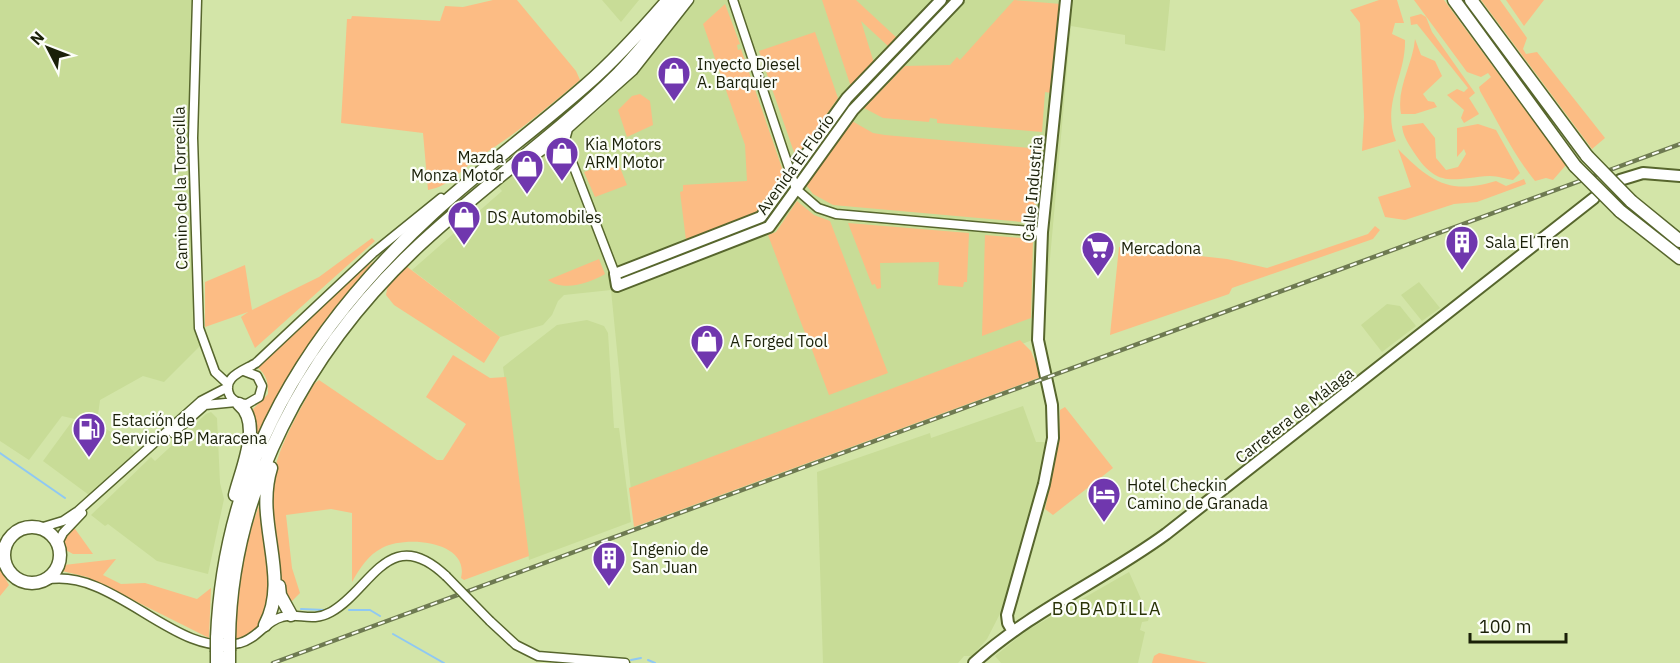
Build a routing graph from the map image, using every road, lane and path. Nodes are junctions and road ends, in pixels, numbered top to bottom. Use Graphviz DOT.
graph roads {
  1 [pos="197,0"];
  2 [pos="661,0"];
  3 [pos="668,0"];
  4 [pos="681,0"];
  5 [pos="689,0"];
  6 [pos="733,0"];
  7 [pos="941,0"];
  8 [pos="958,0"];
  9 [pos="1066,0"];
  10 [pos="1454,0"];
  11 [pos="1471,0"];
  12 [pos="639,33"];
  13 [pos="594,107"];
  14 [pos="575,113"];
  15 [pos="568,129"];
  16 [pos="550,145"];
  17 [pos="567,149"];
  18 [pos="501,155"];
  19 [pos="505,170"];
  20 [pos="792,173"];
  21 [pos="1680,176"];
  22 [pos="1620,180"];
  23 [pos="796,189"];
  24 [pos="1594,198"];
  25 [pos="754,221"];
  26 [pos="758,232"];
  27 [pos="1042,232"];
  28 [pos="1680,241"];
  29 [pos="679,249"];
  30 [pos="1680,258"];
  31 [pos="683,261"];
  32 [pos="615,274"];
  33 [pos="244,371"];
  34 [pos="215,372"];
  35 [pos="234,374"];
  36 [pos="228,386"];
  37 [pos="209,395"];
  38 [pos="238,403"];
  39 [pos="278,435"];
  40 [pos="40,528"];
  41 [pos="18,531"];
  42 [pos="0,535"];
  43 [pos="58,543"];
  44 [pos="227,551"];
  45 [pos="3,561"];
  46 [pos="275,577"];
  47 [pos="45,580"];
  48 [pos="291,615"];
  49 [pos="265,626"];
  50 [pos="1012,630"];
  51 [pos="223,651"];
  52 [pos="625,663"];
  53 [pos="974,663"];
  1 -- 34 [label="street, Camino de la Torrecilla"];
  2 -- 12 [label="street"];
  3 -- 12 [label="highway"];
  4 -- 14 [label="highway"];
  5 -- 13 [label="street"];
  6 -- 20 [label="street"];
  7 -- 20 [label="main road, Avenida El Florío"];
  8 -- 23 [label="main road, Avenida El Florío"];
  9 -- 27 [label="main road, Calle Industria"];
  10 -- 30 [label="highway, bridge"];
  11 -- 28 [label="highway, bridge"];
  12 -- 18 [label="highway"];
  13 -- 14 [label="street"];
  13 -- 15 [label="street"];
  14 -- 19 [label="highway"];
  15 -- 16 [label="street"];
  15 -- 17 [label="street"];
  16 -- 17 [label="street"];
  16 -- 19 [label="street"];
  17 -- 32 [label="street"];
  18 -- 33 [label="street"];
  18 -- 44 [label="highway"];
  19 -- 39 [label="highway"];
  20 -- 23 [label="street"];
  20 -- 25 [label="main road, Avenida El Florío"];
  21 -- 22 [label="main road"];
  23 -- 26 [label="main road, Avenida El Florío"];
  23 -- 27 [label="street"];
  24 -- 50 [label="main road, Carretera de Málaga"];
  25 -- 26 [label="main road"];
  25 -- 29 [label="main road, Avenida El Florío"];
  26 -- 31 [label="main road, Avenida El Florío"];
  27 -- 50 [label="main road, Calle Industria"];
  29 -- 31 [label="main road"];
  29 -- 32 [label="main road, Avenida El Florío"];
  31 -- 32 [label="main road, Avenida El Florío"];
  33 -- 35 [label="street"];
  33 -- 38 [label="street"];
  34 -- 35 [label="street"];
  34 -- 36 [label="street, Camino de la Torrecilla"];
  34 -- 37 [label="street"];
  35 -- 36 [label="street"];
  36 -- 37 [label="street"];
  36 -- 38 [label="street"];
  37 -- 40 [label="street"];
  38 -- 43 [label="street"];
  38 -- 44 [label="highway"];
  39 -- 46 [label="highway"];
  39 -- 51 [label="highway"];
  40 -- 41 [label="highway"];
  40 -- 43 [label="highway"];
  41 -- 42 [label="highway"];
  41 -- 45 [label="highway"];
  43 -- 47 [label="highway"];
  44 -- 51 [label="highway"];
  45 -- 47 [label="highway"];
  46 -- 48 [label="highway"];
  46 -- 49 [label="highway"];
  47 -- 49 [label="street"];
  48 -- 49 [label="street"];
  48 -- 52 [label="street, bridge"];
  50 -- 53 [label="main road, Carretera de Málaga"];
}
